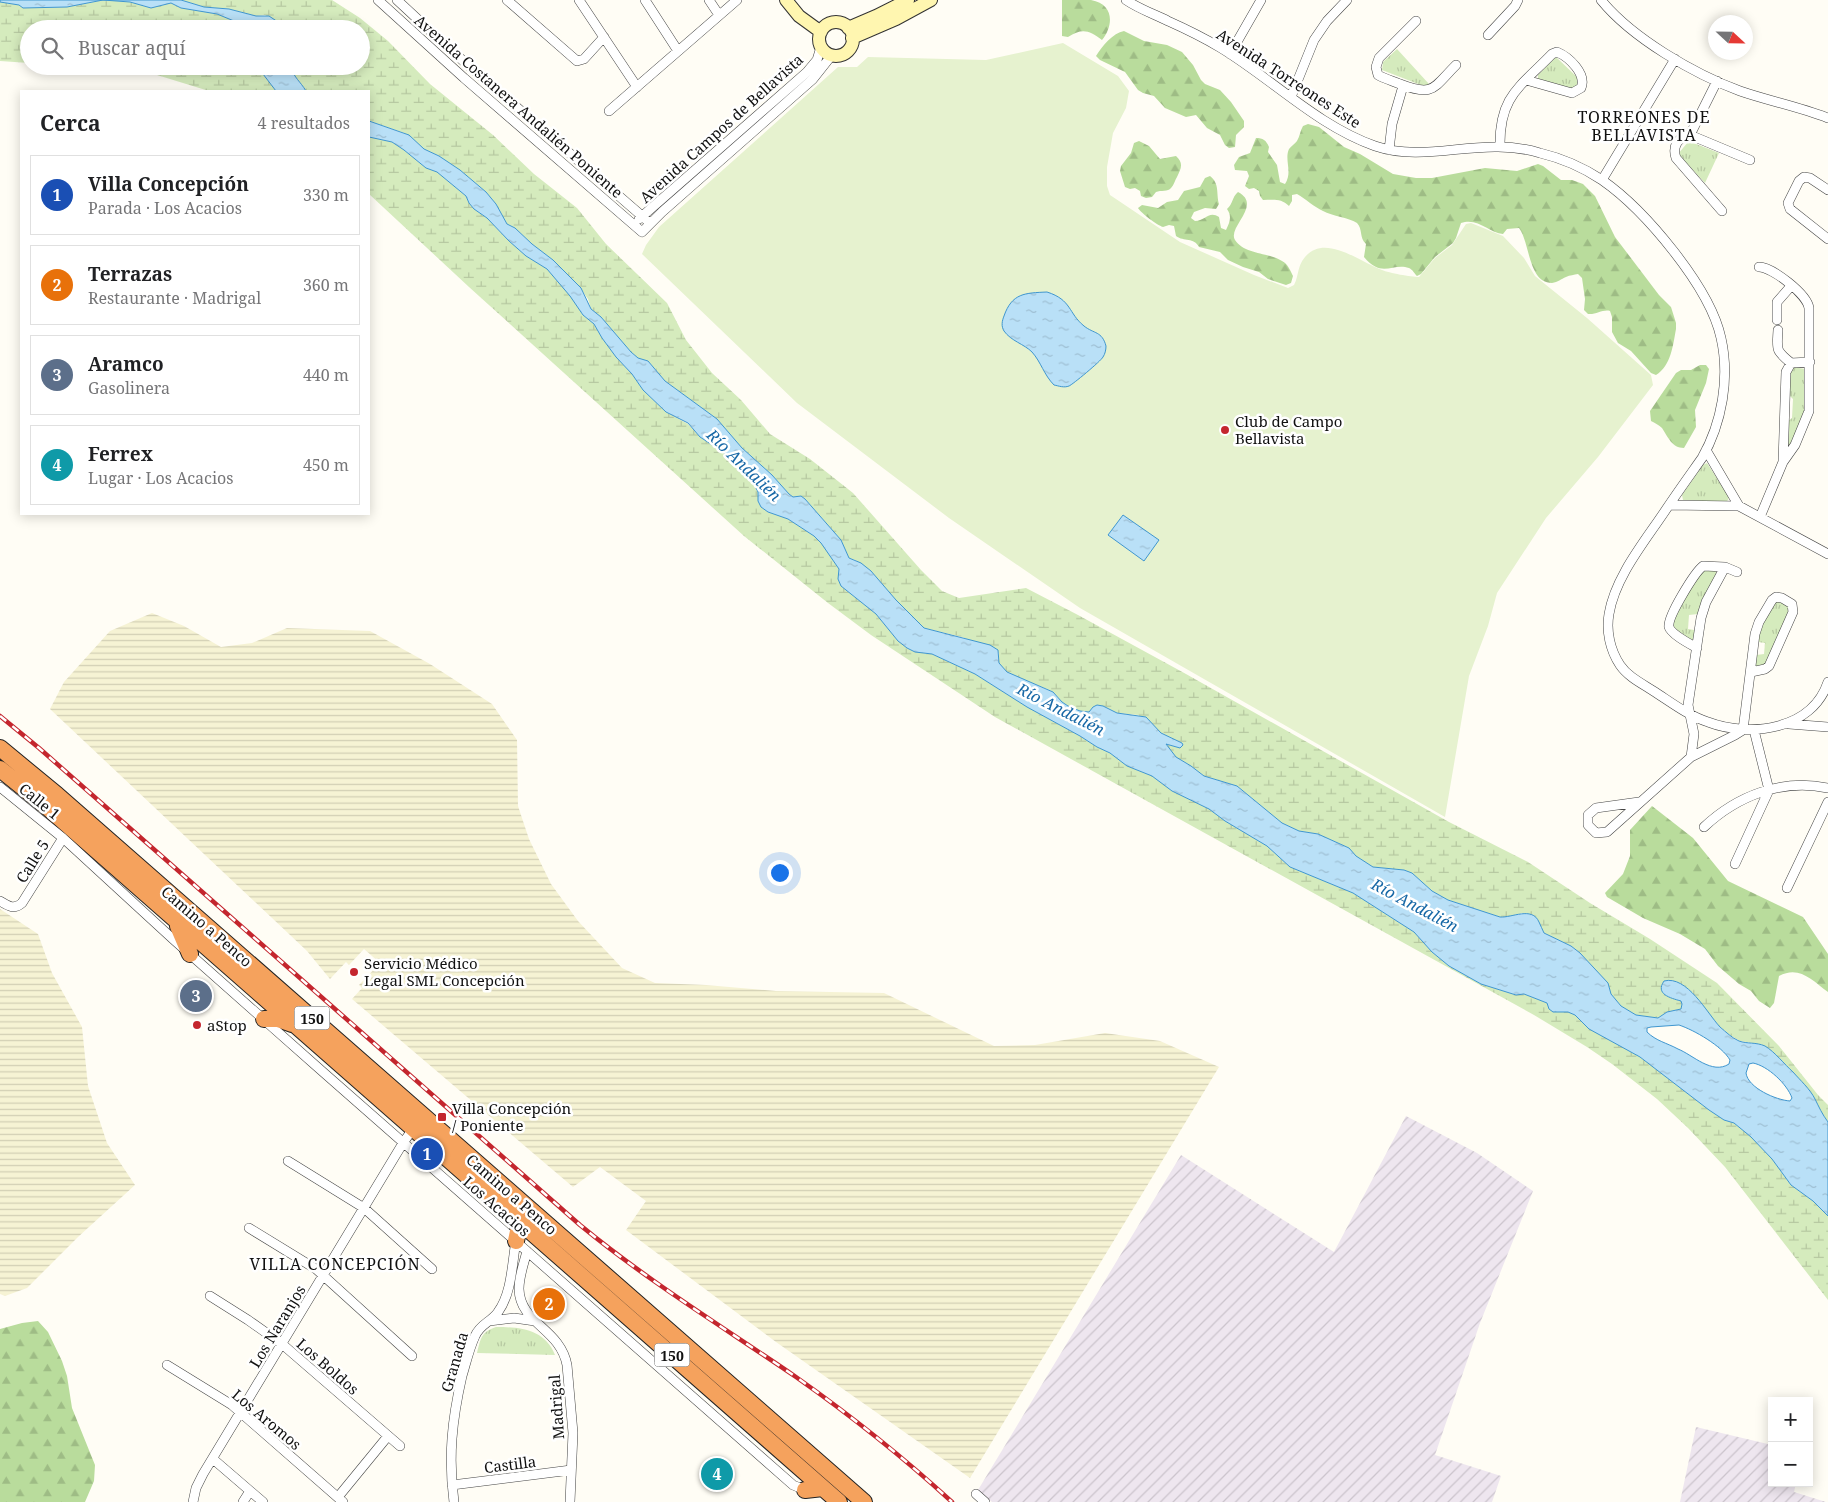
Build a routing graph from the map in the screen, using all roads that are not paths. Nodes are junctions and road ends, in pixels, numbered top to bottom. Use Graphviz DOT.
graph roads {
  1 [pos="378,0"];
  2 [pos="397,0"];
  3 [pos="507,0"];
  4 [pos="579,0"];
  5 [pos="645,0"];
  6 [pos="709,0"];
  7 [pos="737,0"];
  8 [pos="786,0"];
  9 [pos="908,0"];
  10 [pos="930,0"];
  11 [pos="1126,0"];
  12 [pos="1261,0"];
  13 [pos="1347,0"];
  14 [pos="1518,0"];
  15 [pos="1601,0"];
  16 [pos="719,16"];
  17 [pos="1416,22"];
  18 [pos="821,32"];
  19 [pos="850,33"];
  20 [pos="1488,35"];
  21 [pos="604,37"];
  22 [pos="821,47"];
  23 [pos="678,51"];
  24 [pos="1230,54"];
  25 [pos="832,56"];
  26 [pos="1676,58"];
  27 [pos="1456,65"];
  28 [pos="1526,80"];
  29 [pos="1717,81"];
  30 [pos="637,86"];
  31 [pos="1403,86"];
  32 [pos="1291,97"];
  33 [pos="609,111"];
  34 [pos="1828,118"];
  35 [pos="1690,135"];
  36 [pos="1500,146"];
  37 [pos="1388,150"];
  38 [pos="1750,160"];
  39 [pos="1602,180"];
  40 [pos="1828,190"];
  41 [pos="1722,211"];
  42 [pos="642,216"];
  43 [pos="650,223"];
  44 [pos="633,225"];
  45 [pos="642,232"];
  46 [pos="1828,239"];
  47 [pos="1759,268"];
  48 [pos="1791,286"];
  49 [pos="1777,320"];
  50 [pos="1778,330"];
  51 [pos="1810,362"];
  52 [pos="1791,363"];
  53 [pos="1706,450"];
  54 [pos="1782,462"];
  55 [pos="1669,505"];
  56 [pos="1738,506"];
  57 [pos="1760,517"];
  58 [pos="1828,554"];
  59 [pos="1725,567"];
  60 [pos="1737,572"];
  61 [pos="1697,648"];
  62 [pos="1751,672"];
  63 [pos="1828,682"];
  64 [pos="1689,714"];
  65 [pos="1784,724"];
  66 [pos="1828,727"];
  67 [pos="1743,730"];
  68 [pos="1754,730"];
  69 [pos="0,748"];
  70 [pos="1691,758"];
  71 [pos="0,768"];
  72 [pos="0,787"];
  73 [pos="1828,788"];
  74 [pos="1769,790"];
  75 [pos="1639,802"];
  76 [pos="1828,802"];
  77 [pos="1704,827"];
  78 [pos="63,838"];
  79 [pos="1735,864"];
  80 [pos="1787,888"];
  81 [pos="0,901"];
  82 [pos="175,920"];
  83 [pos="190,954"];
  84 [pos="264,1019"];
  85 [pos="296,1026"];
  86 [pos="418,1122"];
  87 [pos="403,1143"];
  88 [pos="288,1161"];
  89 [pos="364,1208"];
  90 [pos="520,1222"];
  91 [pos="249,1228"];
  92 [pos="522,1246"];
  93 [pos="432,1269"];
  94 [pos="323,1275"];
  95 [pos="210,1296"];
  96 [pos="489,1321"];
  97 [pos="535,1321"];
  98 [pos="282,1344"];
  99 [pos="412,1356"];
  100 [pos="167,1365"];
  101 [pos="240,1413"];
  102 [pos="388,1436"];
  103 [pos="400,1446"];
  104 [pos="213,1459"];
  105 [pos="572,1470"];
  106 [pos="452,1485"];
  107 [pos="823,1488"];
  108 [pos="805,1490"];
  109 [pos="250,1491"];
  110 [pos="976,1494"];
  111 [pos="341,1500"];
  112 [pos="193,1502"];
  113 [pos="243,1502"];
  114 [pos="263,1502"];
  115 [pos="454,1502"];
  116 [pos="570,1502"];
  117 [pos="839,1502"];
  118 [pos="864,1502"];
  119 [pos="985,1502"];
  1 -- 44 [label="street, Avenida Costanera Andalién Poniente"];
  2 -- 42 [label="street, Avenida Costanera Andalién Poniente"];
  3 -- 21 [label="street"];
  4 -- 21 [label="street"];
  5 -- 23 [label="street"];
  6 -- 16 [label="street"];
  7 -- 16 [label="street"];
  8 -- 18 [label="street"];
  9 -- 19 [label="street"];
  10 -- 19 [label="street"];
  11 -- 24 [label="street, Avenida Torreones Este"];
  12 -- 24 [label="street"];
  13 -- 32 [label="street"];
  14 -- 20 [label="street"];
  15 -- 26 [label="street"];
  16 -- 23 [label="street"];
  17 -- 31 [label="street"];
  18 -- 19 [label="street"];
  18 -- 22 [label="street"];
  19 -- 25 [label="street"];
  21 -- 30 [label="street"];
  22 -- 25 [label="street"];
  22 -- 42 [label="street, Avenida Campos de Bellavista"];
  23 -- 30 [label="street"];
  24 -- 32 [label="street, Avenida Torreones Este"];
  25 -- 43 [label="street, Avenida Campos de Bellavista"];
  26 -- 29 [label="street"];
  26 -- 39 [label="street"];
  27 -- 31 [label="street"];
  28 -- 28 [label="street"];
  28 -- 36 [label="street"];
  29 -- 34 [label="street"];
  29 -- 35 [label="street"];
  30 -- 33 [label="street"];
  31 -- 37 [label="street"];
  32 -- 37 [label="street, Avenida Torreones Este"];
  35 -- 38 [label="street"];
  35 -- 41 [label="street"];
  36 -- 37 [label="street, Avenida Torreones Este"];
  36 -- 39 [label="street, Avenida Torreones Este"];
  39 -- 53 [label="street, Avenida Torreones Este"];
  40 -- 46 [label="street"];
  42 -- 43 [label="street, Avenida Costanera Andalién Poniente"];
  42 -- 44 [label="street, Avenida Campos de Bellavista"];
  43 -- 45 [label="street, Avenida Campos de Bellavista"];
  44 -- 45 [label="street, Avenida Costanera Andalién Poniente"];
  47 -- 48 [label="street"];
  48 -- 49 [label="street"];
  48 -- 51 [label="street"];
  50 -- 52 [label="street"];
  51 -- 52 [label="street"];
  51 -- 54 [label="street"];
  52 -- 54 [label="street"];
  53 -- 55 [label="street, Avenida Torreones Este"];
  53 -- 56 [label="street"];
  54 -- 57 [label="street"];
  55 -- 56 [label="street"];
  55 -- 64 [label="street, Avenida Torreones Este"];
  56 -- 57 [label="street"];
  57 -- 58 [label="street"];
  59 -- 60 [label="street"];
  59 -- 61 [label="street"];
  59 -- 61 [label="street"];
  61 -- 64 [label="street"];
  62 -- 62 [label="street"];
  62 -- 67 [label="street"];
  63 -- 65 [label="street"];
  64 -- 67 [label="street, Avenida Torreones Este"];
  64 -- 70 [label="street"];
  65 -- 66 [label="street"];
  65 -- 68 [label="street, Avenida Torreones Este"];
  67 -- 68 [label="street, Avenida Torreones Este"];
  67 -- 70 [label="street"];
  68 -- 74 [label="street"];
  69 -- 86 [label="highway, Camino a Penco / 150"];
  70 -- 75 [label="street"];
  71 -- 82 [label="highway, Camino a Penco / 150"];
  72 -- 78 [label="street, Calle 1"];
  73 -- 74 [label="street"];
  74 -- 77 [label="street"];
  74 -- 79 [label="street"];
  75 -- 75 [label="street"];
  76 -- 80 [label="street"];
  78 -- 81 [label="street, Calle 5"];
  78 -- 83 [label="street, Los Acacios"];
  82 -- 83 [label="highway"];
  82 -- 85 [label="highway, Camino a Penco / 150"];
  83 -- 84 [label="street, Los Acacios"];
  84 -- 85 [label="highway"];
  84 -- 87 [label="street, Los Acacios"];
  85 -- 86 [label="highway, Camino a Penco / 150"];
  86 -- 87 [label="street, Los Naranjos"];
  86 -- 90 [label="highway, Camino a Penco / 150"];
  86 -- 118 [label="highway, Camino a Penco / 150"];
  87 -- 89 [label="street, Los Naranjos"];
  87 -- 92 [label="street, Los Acacios"];
  88 -- 89 [label="street"];
  89 -- 93 [label="street"];
  89 -- 94 [label="street, Los Naranjos"];
  90 -- 92 [label="highway"];
  90 -- 107 [label="highway, Camino a Penco / 150"];
  91 -- 94 [label="street"];
  92 -- 96 [label="street, Granada"];
  92 -- 97 [label="street, Madrigal"];
  92 -- 108 [label="street, Los Acacios"];
  94 -- 98 [label="street, Los Naranjos"];
  94 -- 99 [label="street"];
  95 -- 98 [label="street, Los Boldos"];
  96 -- 97 [label="street"];
  96 -- 106 [label="street, Granada"];
  97 -- 105 [label="street, Madrigal"];
  98 -- 101 [label="street, Los Naranjos"];
  98 -- 102 [label="street, Los Boldos"];
  100 -- 101 [label="street, Los Aromos"];
  101 -- 104 [label="street, Los Naranjos"];
  101 -- 111 [label="street, Los Aromos"];
  102 -- 103 [label="street, Los Boldos"];
  102 -- 111 [label="street"];
  104 -- 109 [label="street"];
  104 -- 112 [label="street, Los Naranjos"];
  105 -- 106 [label="street, Castilla"];
  105 -- 116 [label="street, Madrigal"];
  106 -- 115 [label="street, Granada"];
  107 -- 108 [label="highway"];
  107 -- 117 [label="highway, Camino a Penco / 150"];
  109 -- 113 [label="street"];
  109 -- 114 [label="street"];
  110 -- 119 [label="street"];
}
